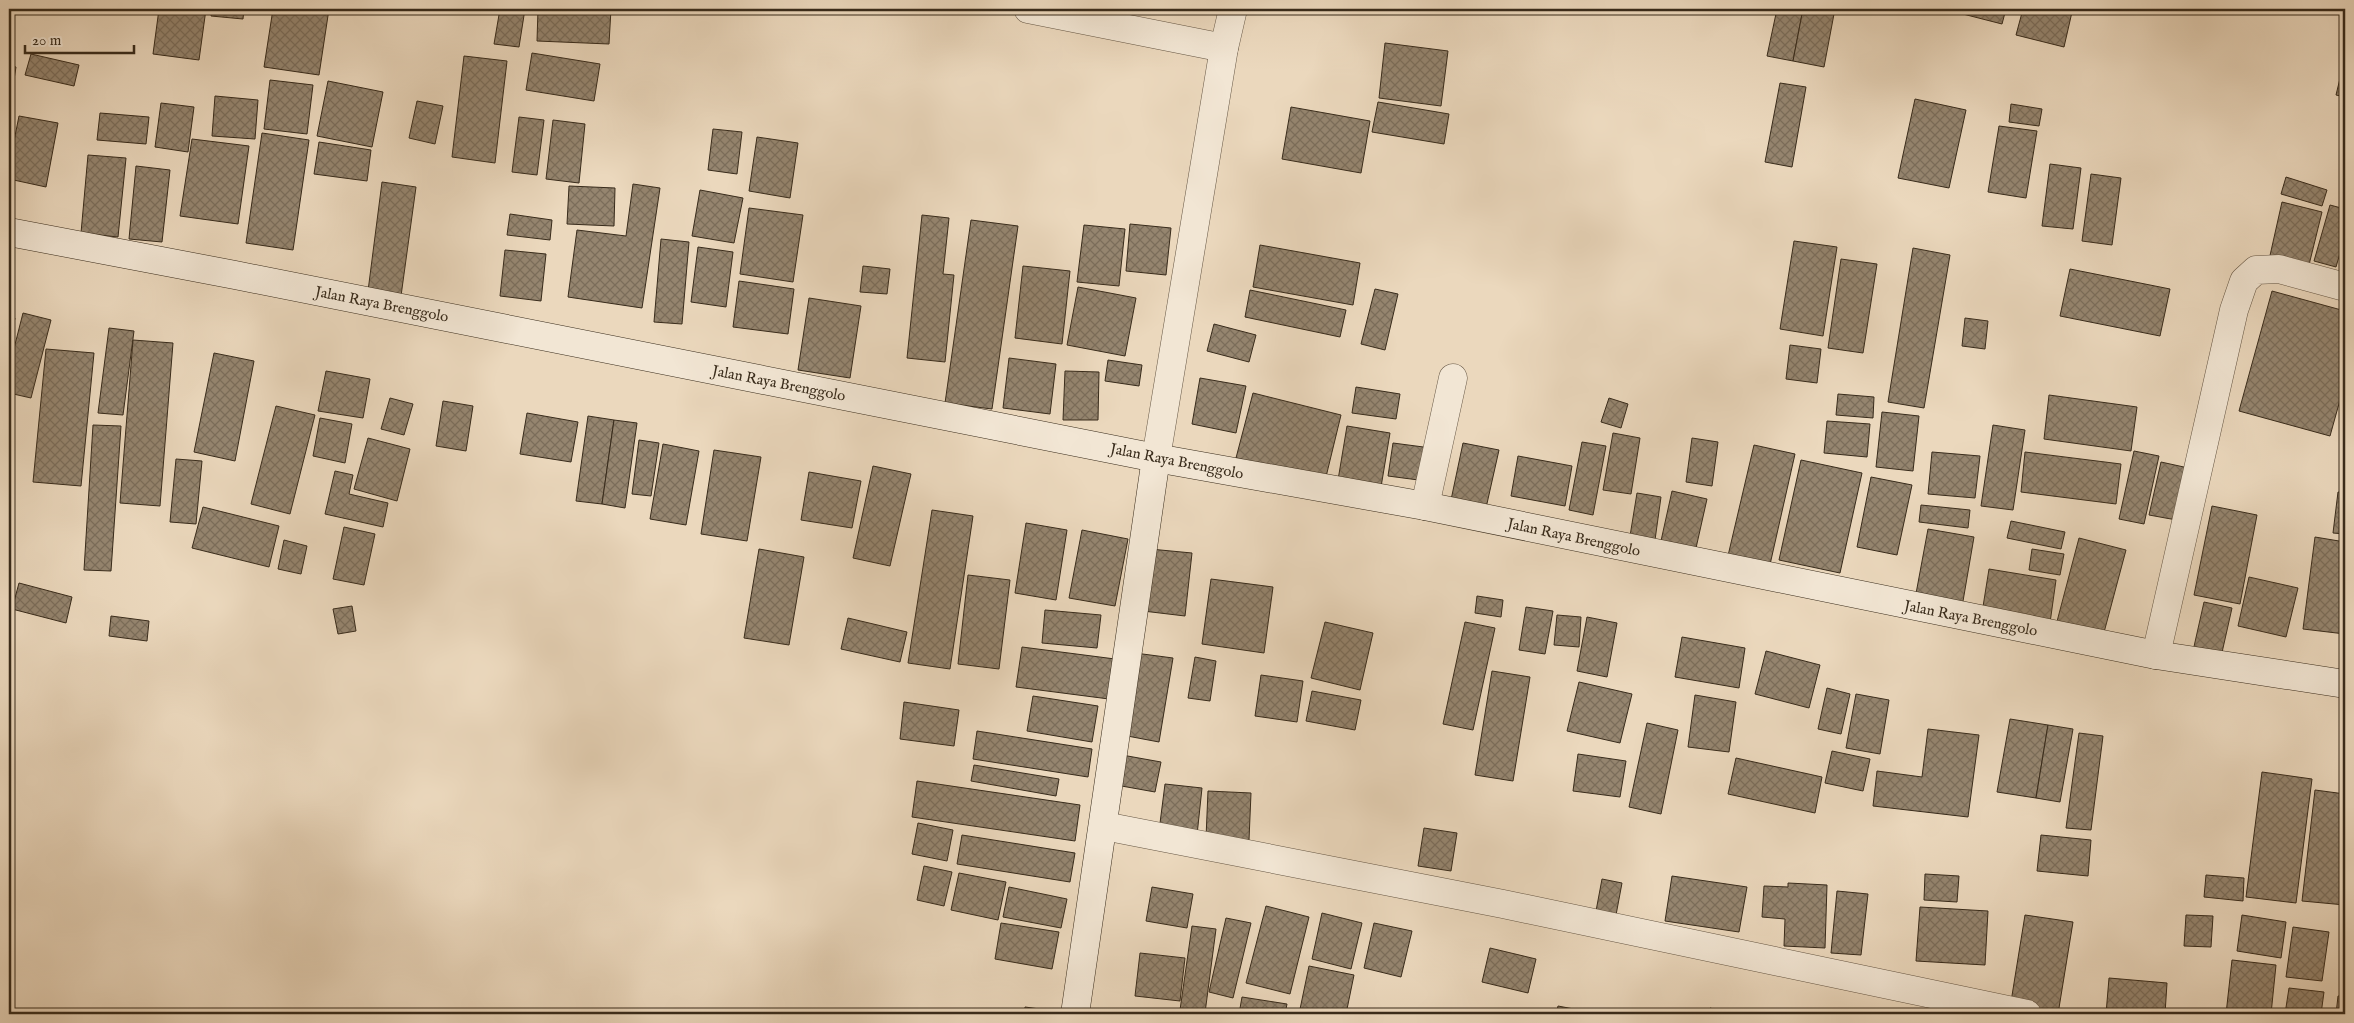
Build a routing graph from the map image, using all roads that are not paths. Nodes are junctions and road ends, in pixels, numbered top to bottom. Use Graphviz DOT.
graph roads {
  1 [pos="1028,9"];
  2 [pos="1232,9"];
  3 [pos="1224,48"];
  4 [pos="9,232"];
  5 [pos="2345,287"];
  6 [pos="1453,378"];
  7 [pos="1156,458"];
  8 [pos="1425,506"];
  9 [pos="2156,655"];
  10 [pos="2345,684"];
  11 [pos="1104,826"];
  12 [pos="1076,1014"];
  13 [pos="2027,1014"];
  1 -- 3 [label="street"];
  2 -- 3 [label="street"];
  3 -- 7 [label="street"];
  4 -- 7 [label="street, Jalan Raya Brenggolo"];
  5 -- 9 [label="street"];
  6 -- 8 [label="street"];
  7 -- 8 [label="street, Jalan Raya Brenggolo"];
  7 -- 11 [label="street"];
  8 -- 9 [label="street, Jalan Raya Brenggolo"];
  9 -- 10 [label="street, Jalan Raya Brenggolo"];
  11 -- 12 [label="street"];
  11 -- 13 [label="street"];
}
